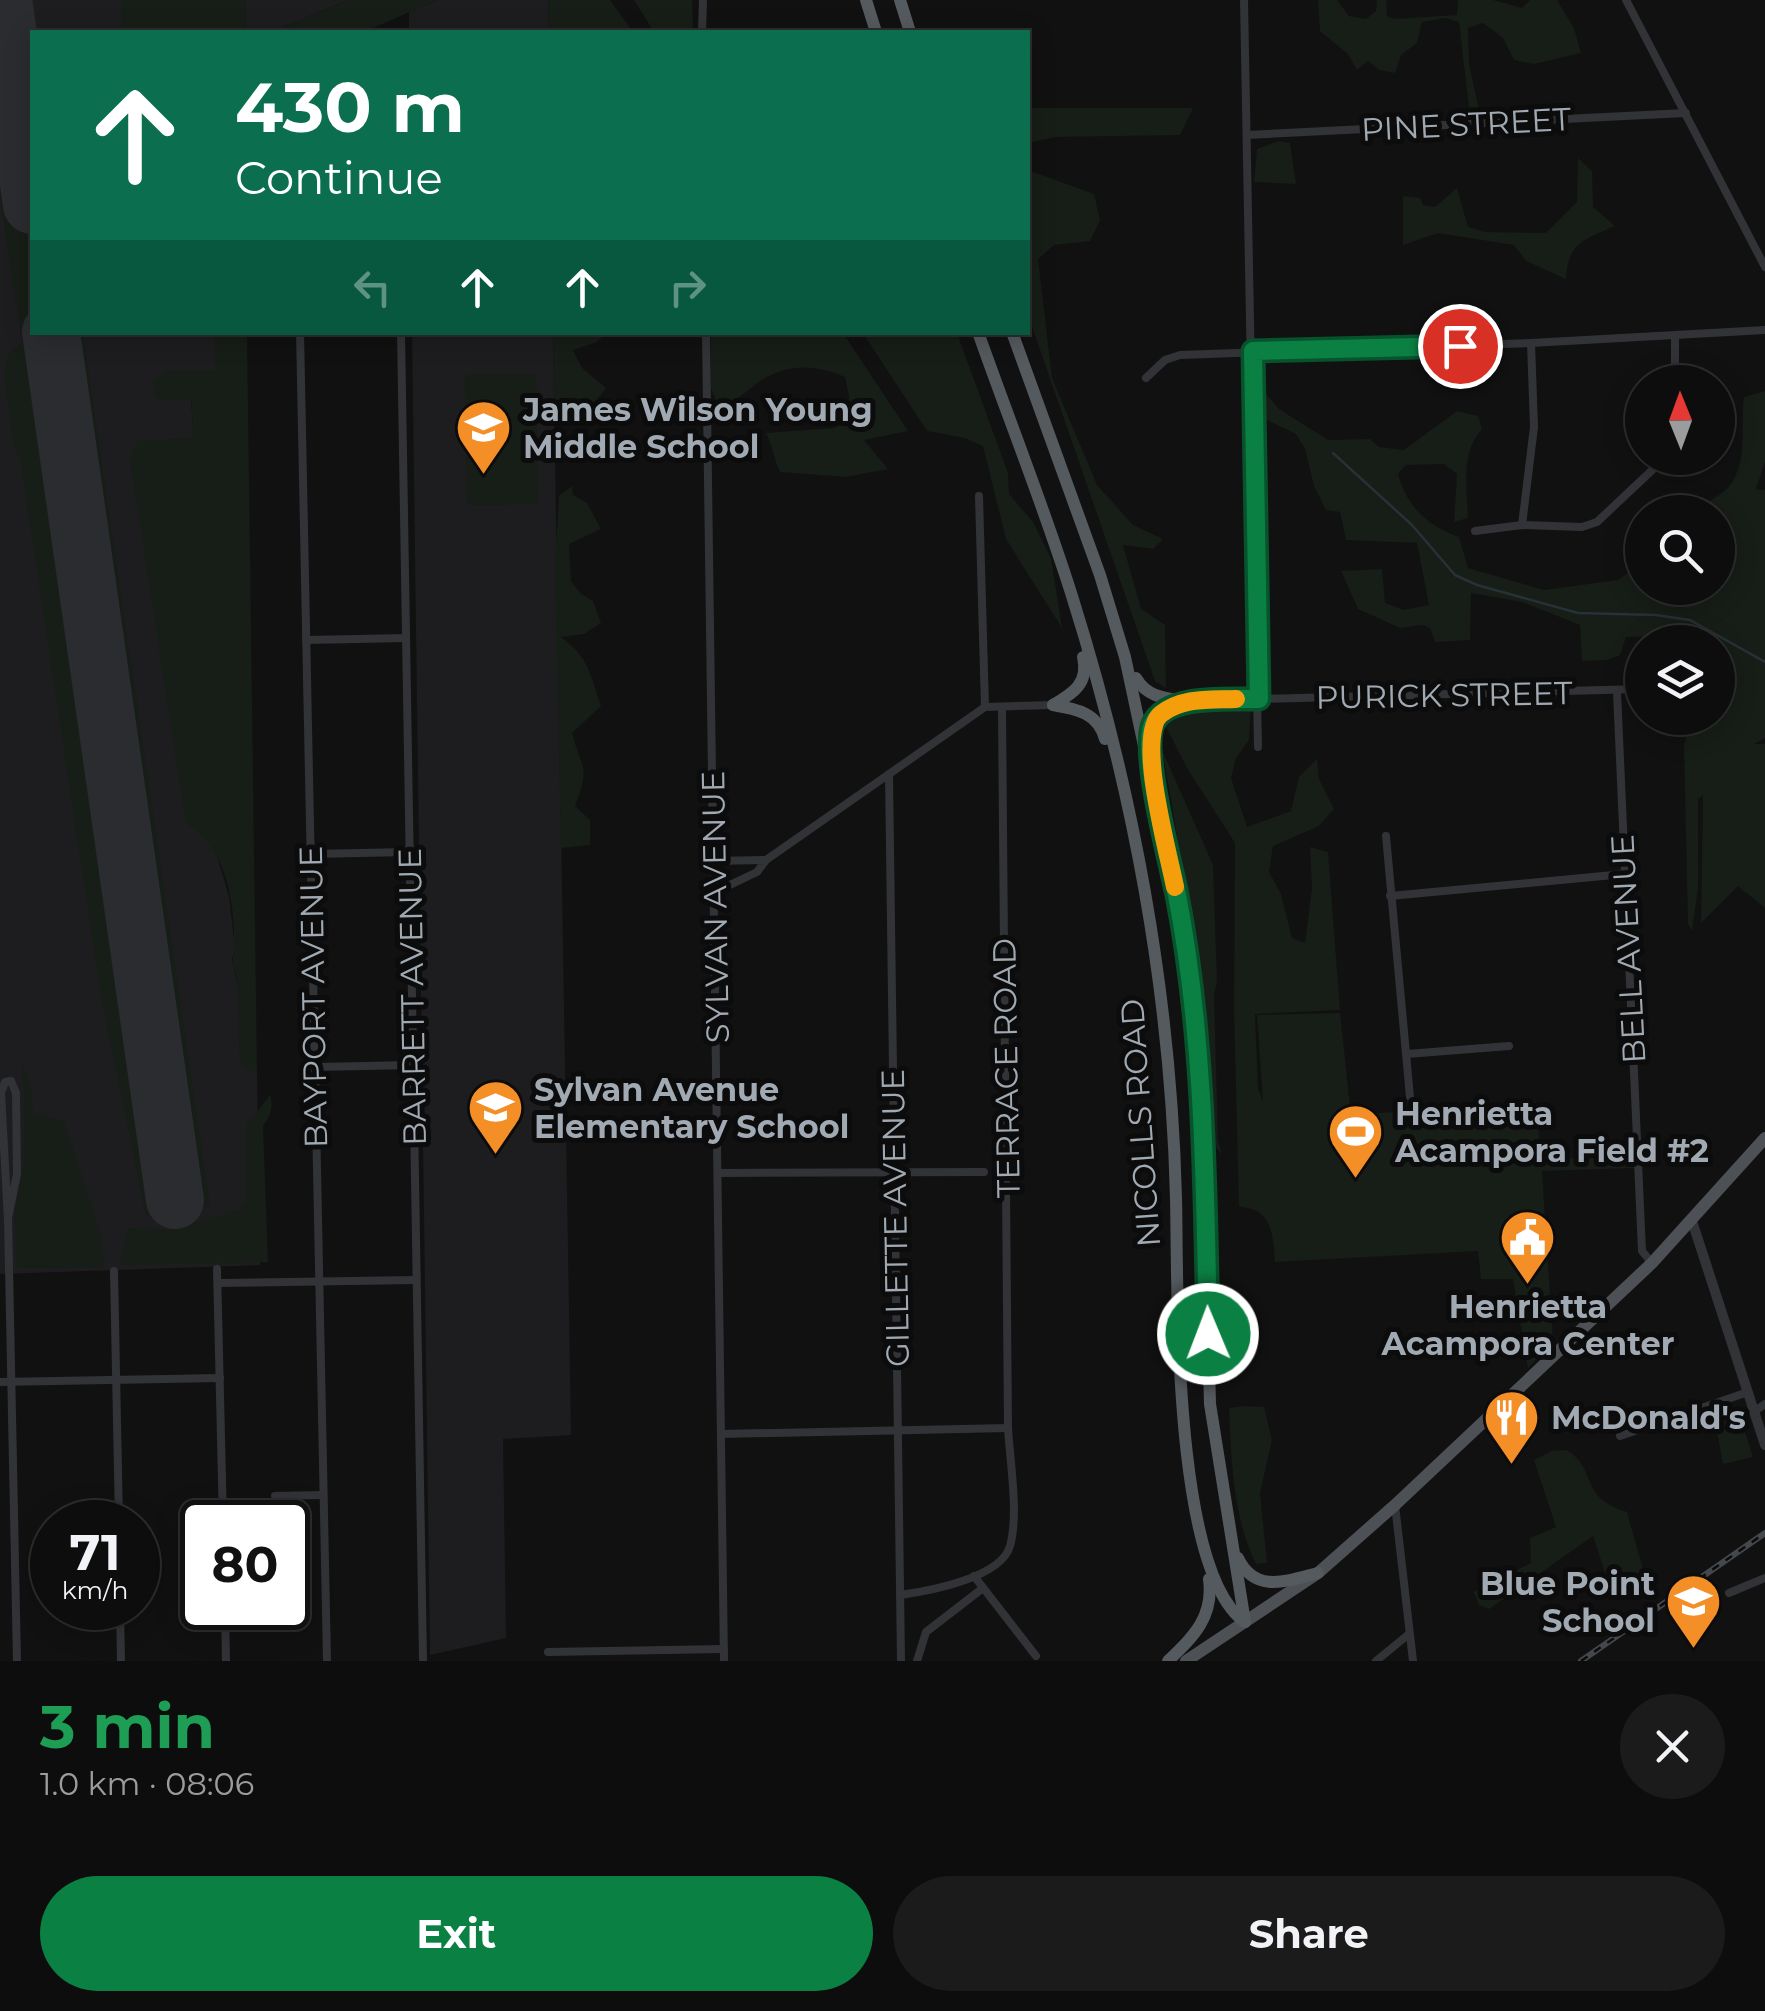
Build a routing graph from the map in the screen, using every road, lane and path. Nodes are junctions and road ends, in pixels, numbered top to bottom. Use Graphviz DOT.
graph roads {
  1 [pos="703,0"];
  2 [pos="866,0"];
  3 [pos="904,0"];
  4 [pos="1244,0"];
  5 [pos="1626,0"];
  6 [pos="702,30"];
  7 [pos="875,30"];
  8 [pos="912,30"];
  9 [pos="1686,114"];
  10 [pos="1247,135"];
  11 [pos="1765,267"];
  12 [pos="1765,330"];
  13 [pos="300,335"];
  14 [pos="401,335"];
  15 [pos="706,335"];
  16 [pos="979,335"];
  17 [pos="1013,335"];
  18 [pos="1675,337"];
  19 [pos="1531,344"];
  20 [pos="1253,351"];
  21 [pos="1676,365"];
  22 [pos="1146,378"];
  23 [pos="1647,475"];
  24 [pos="979,496"];
  25 [pos="1522,526"];
  26 [pos="1475,531"];
  27 [pos="1078,616"];
  28 [pos="406,638"];
  29 [pos="306,640"];
  30 [pos="1125,656"];
  31 [pos="1625,691"];
  32 [pos="1617,692"];
  33 [pos="1259,699"];
  34 [pos="1184,701"];
  35 [pos="1053,705"];
  36 [pos="984,707"];
  37 [pos="1002,708"];
  38 [pos="1258,747"];
  39 [pos="1117,766"];
  40 [pos="890,774"];
  41 [pos="1154,783"];
  42 [pos="1386,836"];
  43 [pos="410,852"];
  44 [pos="310,854"];
  45 [pos="766,860"];
  46 [pos="714,861"];
  47 [pos="1624,874"];
  48 [pos="714,880"];
  49 [pos="1390,896"];
  50 [pos="1509,1046"];
  51 [pos="1407,1054"];
  52 [pos="414,1065"];
  53 [pos="314,1067"];
  54 [pos="1410,1108"];
  55 [pos="1765,1138"];
  56 [pos="984,1172"];
  57 [pos="718,1173"];
  58 [pos="895,1174"];
  59 [pos="8,1219"];
  60 [pos="1692,1221"];
  61 [pos="1652,1262"];
  62 [pos="218,1269"];
  63 [pos="114,1271"];
  64 [pos="416,1280"];
  65 [pos="320,1282"];
  66 [pos="218,1284"];
  67 [pos="220,1378"];
  68 [pos="116,1380"];
  69 [pos="0,1382"];
  70 [pos="11,1382"];
  71 [pos="1748,1392"];
  72 [pos="1760,1407"];
  73 [pos="1008,1428"];
  74 [pos="897,1431"];
  75 [pos="721,1434"];
  76 [pos="1620,1436"];
  77 [pos="1765,1445"];
  78 [pos="323,1495"];
  79 [pos="275,1496"];
  80 [pos="118,1500"];
  81 [pos="223,1500"];
  82 [pos="1395,1505"];
  83 [pos="1234,1550"];
  84 [pos="1205,1552"];
  85 [pos="1318,1573"];
  86 [pos="974,1576"];
  87 [pos="1765,1578"];
  88 [pos="983,1588"];
  89 [pos="1729,1593"];
  90 [pos="900,1595"];
  91 [pos="1245,1622"];
  92 [pos="120,1630"];
  93 [pos="225,1630"];
  94 [pos="1409,1634"];
  95 [pos="724,1649"];
  96 [pos="548,1652"];
  97 [pos="1036,1656"];
  98 [pos="17,1661"];
  99 [pos="121,1661"];
  100 [pos="226,1661"];
  101 [pos="327,1661"];
  102 [pos="423,1661"];
  103 [pos="724,1661"];
  104 [pos="901,1661"];
  105 [pos="917,1661"];
  106 [pos="1168,1661"];
  107 [pos="1186,1661"];
  108 [pos="1376,1661"];
  109 [pos="1412,1661"];
  1 -- 6 [label="street"];
  2 -- 7 [label="highway"];
  3 -- 8 [label="highway"];
  4 -- 10 [label="street"];
  5 -- 9 [label="street"];
  9 -- 10 [label="street, PINE STREET"];
  9 -- 11 [label="street"];
  10 -- 20 [label="street"];
  12 -- 18 [label="street"];
  13 -- 29 [label="street, BAYPORT AVENUE"];
  14 -- 28 [label="street, BARRETT AVENUE"];
  15 -- 46 [label="street, SYLVAN AVENUE"];
  16 -- 27 [label="highway, NICOLLS ROAD"];
  17 -- 30 [label="highway, NICOLLS ROAD"];
  18 -- 19 [label="street"];
  18 -- 21 [label="street"];
  19 -- 20 [label="street"];
  19 -- 25 [label="street"];
  20 -- 22 [label="street"];
  20 -- 33 [label="street"];
  23 -- 25 [label="street"];
  24 -- 36 [label="street"];
  25 -- 26 [label="street"];
  27 -- 35 [label="highway"];
  27 -- 39 [label="highway, NICOLLS ROAD"];
  28 -- 29 [label="street"];
  28 -- 43 [label="street, BARRETT AVENUE"];
  29 -- 44 [label="street, BAYPORT AVENUE"];
  30 -- 34 [label="highway"];
  30 -- 41 [label="highway, NICOLLS ROAD"];
  31 -- 32 [label="street, PURICK STREET"];
  32 -- 33 [label="street, PURICK STREET"];
  32 -- 47 [label="street, BELL AVENUE"];
  33 -- 34 [label="street, PURICK STREET"];
  33 -- 38 [label="street"];
  34 -- 41 [label="highway"];
  35 -- 37 [label="street"];
  35 -- 39 [label="highway"];
  36 -- 37 [label="street"];
  36 -- 40 [label="street"];
  37 -- 73 [label="street, TERRACE ROAD"];
  39 -- 84 [label="highway, NICOLLS ROAD"];
  40 -- 45 [label="street"];
  40 -- 58 [label="street, GILLETTE AVENUE"];
  41 -- 83 [label="highway, NICOLLS ROAD"];
  42 -- 49 [label="street"];
  43 -- 44 [label="street"];
  43 -- 52 [label="street, BARRETT AVENUE"];
  44 -- 53 [label="street, BAYPORT AVENUE"];
  45 -- 46 [label="street"];
  45 -- 48 [label="street"];
  46 -- 48 [label="street, SYLVAN AVENUE"];
  47 -- 49 [label="street"];
  47 -- 61 [label="street, BELL AVENUE"];
  48 -- 57 [label="street, SYLVAN AVENUE"];
  49 -- 51 [label="street"];
  50 -- 51 [label="street"];
  51 -- 54 [label="street"];
  52 -- 53 [label="street"];
  52 -- 64 [label="street, BARRETT AVENUE"];
  53 -- 65 [label="street, BAYPORT AVENUE"];
  55 -- 60 [label="main road"];
  56 -- 58 [label="street"];
  57 -- 58 [label="street"];
  57 -- 75 [label="street, SYLVAN AVENUE"];
  58 -- 74 [label="street, GILLETTE AVENUE"];
  59 -- 59 [label="street"];
  59 -- 70 [label="street"];
  60 -- 61 [label="main road"];
  60 -- 71 [label="street"];
  61 -- 82 [label="main road"];
  62 -- 66 [label="street"];
  63 -- 68 [label="street"];
  64 -- 65 [label="street"];
  64 -- 102 [label="street, BARRETT AVENUE"];
  65 -- 66 [label="street"];
  65 -- 78 [label="street, BAYPORT AVENUE"];
  66 -- 67 [label="street"];
  67 -- 68 [label="street"];
  67 -- 81 [label="street"];
  68 -- 70 [label="street"];
  68 -- 80 [label="street"];
  69 -- 70 [label="street"];
  70 -- 98 [label="street"];
  71 -- 72 [label="street"];
  71 -- 76 [label="street"];
  72 -- 77 [label="street"];
  73 -- 74 [label="street"];
  73 -- 86 [label="street, TERRACE ROAD"];
  74 -- 75 [label="street"];
  74 -- 90 [label="street, GILLETTE AVENUE"];
  75 -- 95 [label="street, SYLVAN AVENUE"];
  78 -- 79 [label="street"];
  78 -- 101 [label="street, BAYPORT AVENUE"];
  82 -- 85 [label="main road"];
  82 -- 94 [label="street"];
  83 -- 85 [label="highway"];
  83 -- 91 [label="highway, NICOLLS ROAD"];
  84 -- 91 [label="highway, NICOLLS ROAD"];
  84 -- 106 [label="highway"];
  85 -- 91 [label="main road"];
  86 -- 88 [label="street"];
  86 -- 90 [label="street"];
  87 -- 89 [label="street"];
  88 -- 97 [label="street"];
  88 -- 105 [label="street"];
  90 -- 104 [label="street, GILLETTE AVENUE"];
  91 -- 107 [label="main road"];
  92 -- 99 [label="street"];
  93 -- 100 [label="street"];
  94 -- 108 [label="street"];
  94 -- 109 [label="street"];
  95 -- 96 [label="street"];
  95 -- 103 [label="street, SYLVAN AVENUE"];
}
